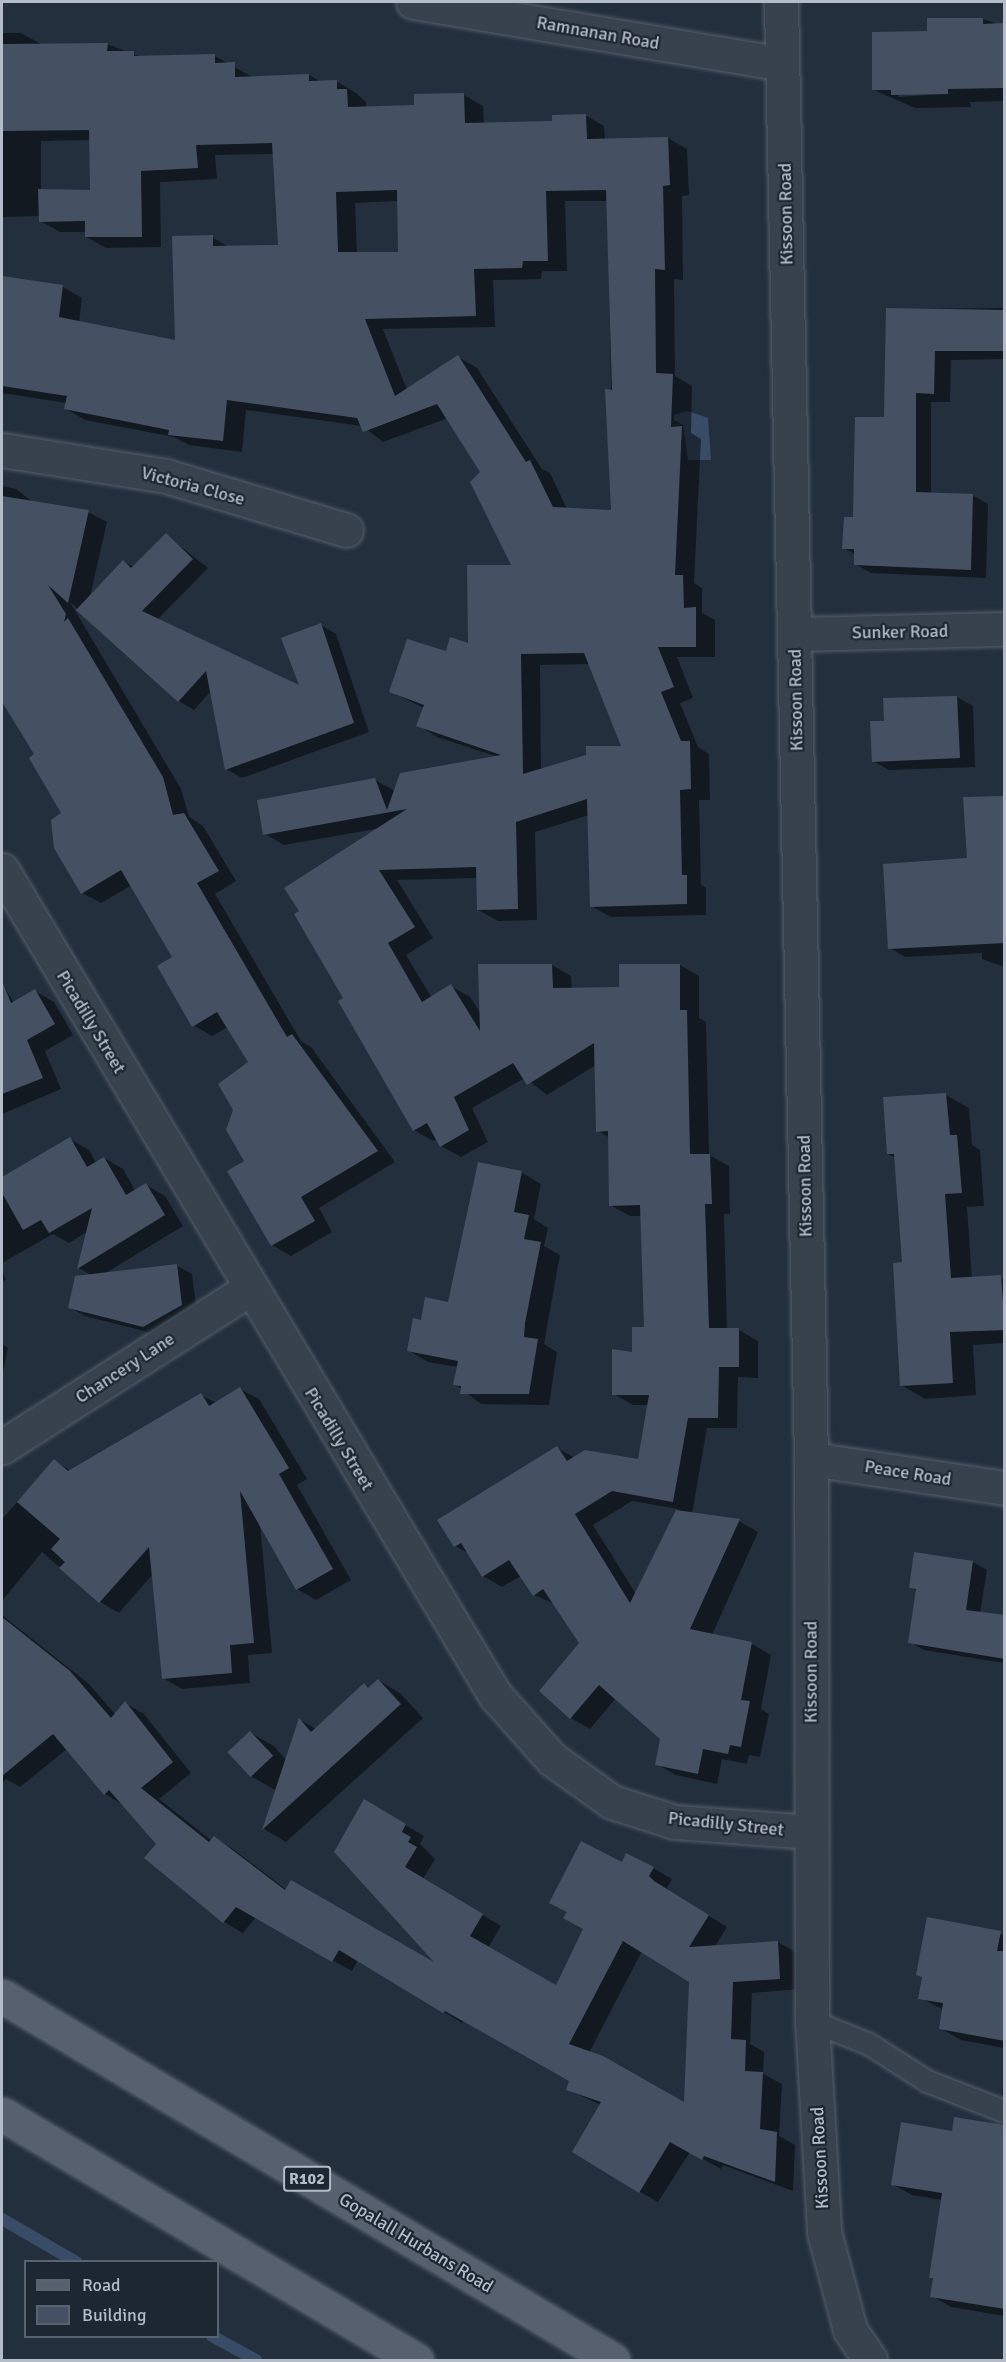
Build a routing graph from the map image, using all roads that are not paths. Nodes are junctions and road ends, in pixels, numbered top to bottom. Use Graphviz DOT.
graph roads {
  1 [pos="413,2"];
  2 [pos="781,2"];
  3 [pos="782,64"];
  4 [pos="2,450"];
  5 [pos="346,530"];
  6 [pos="1005,629"];
  7 [pos="795,634"];
  8 [pos="2,870"];
  9 [pos="249,1289"];
  10 [pos="2,1448"];
  11 [pos="811,1459"];
  12 [pos="1005,1488"];
  13 [pos="812,1832"];
  14 [pos="2,1996"];
  15 [pos="812,2021"];
  16 [pos="1005,2111"];
  17 [pos="2,2114"];
  18 [pos="417,2361"];
  19 [pos="613,2361"];
  20 [pos="870,2361"];
  1 -- 3 [label="street, Ramnanan Road"];
  2 -- 3 [label="street, Kissoon Road"];
  3 -- 7 [label="street, Kissoon Road"];
  4 -- 5 [label="street, Victoria Close"];
  6 -- 7 [label="street, Sunker Road"];
  7 -- 11 [label="street, Kissoon Road"];
  8 -- 9 [label="street, Picadilly Street"];
  9 -- 10 [label="street, Chancery Lane"];
  9 -- 13 [label="street, Picadilly Street"];
  11 -- 12 [label="street, Peace Road"];
  11 -- 13 [label="street, Kissoon Road"];
  13 -- 15 [label="street, Kissoon Road"];
  14 -- 19 [label="main road, Gopalall Hurbans Road / R102"];
  15 -- 16 [label="lane"];
  15 -- 20 [label="street, Kissoon Road"];
  17 -- 18 [label="main road"];
}
